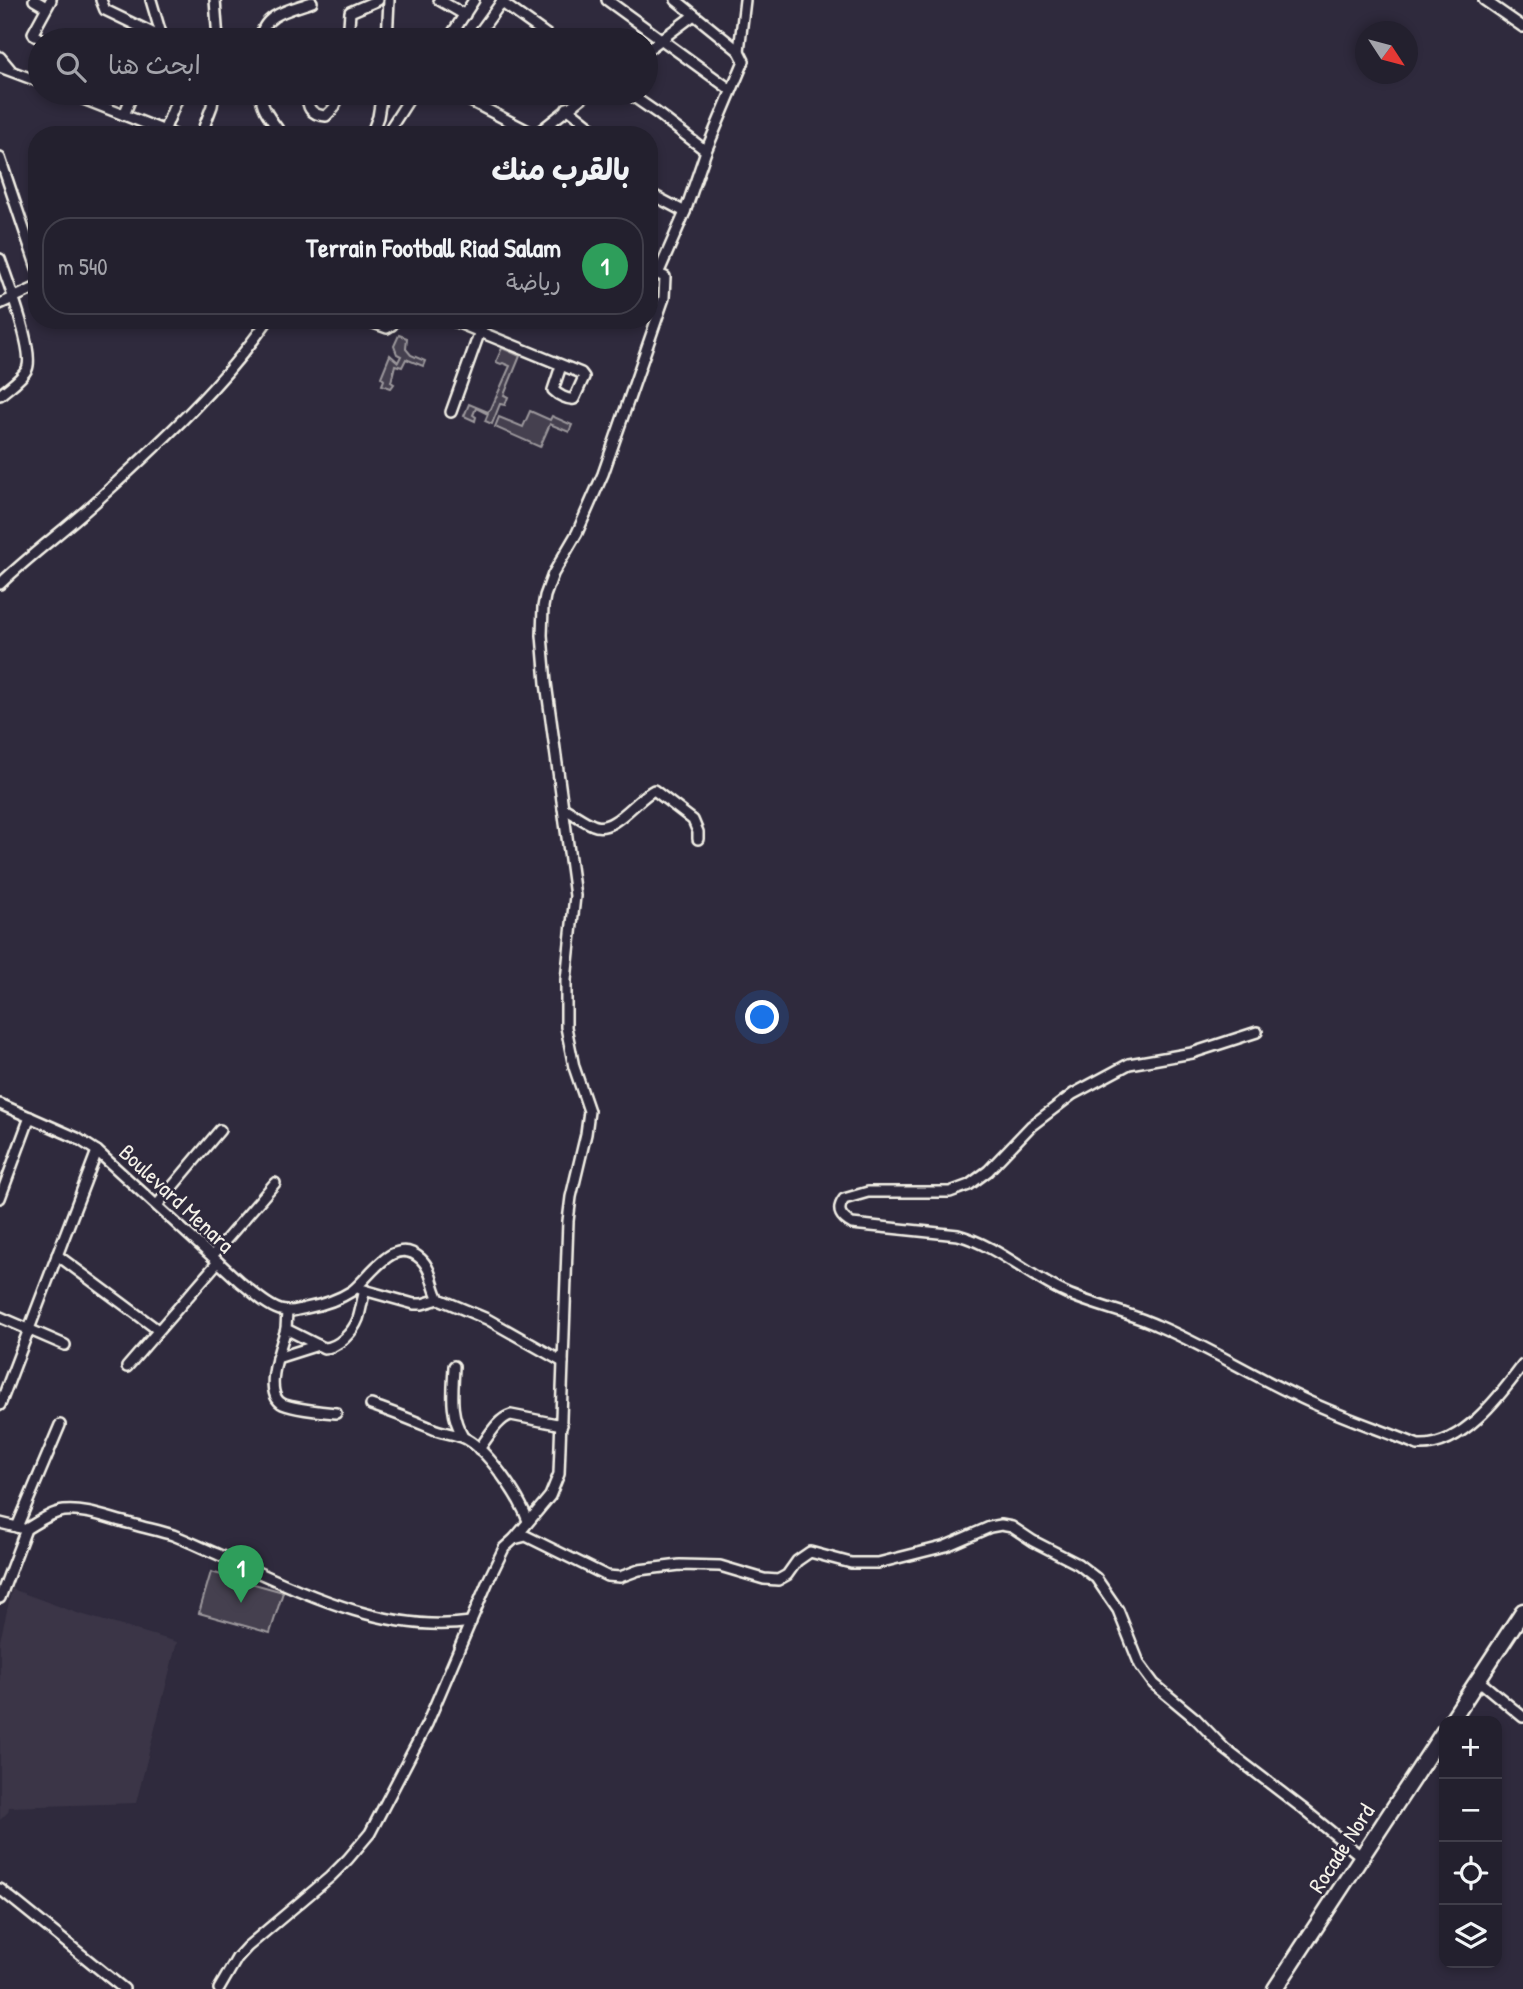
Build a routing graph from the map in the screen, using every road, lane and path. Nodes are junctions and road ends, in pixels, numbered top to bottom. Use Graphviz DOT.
graph roads {
  1 [pos="34,0"];
  2 [pos="101,0"];
  3 [pos="151,0"];
  4 [pos="215,0"];
  5 [pos="378,0"];
  6 [pos="390,0"];
  7 [pos="439,0"];
  8 [pos="474,0"];
  9 [pos="607,0"];
  10 [pos="676,0"];
  11 [pos="745,0"];
  12 [pos="1484,0"];
  13 [pos="502,1"];
  14 [pos="312,2"];
  15 [pos="48,4"];
  16 [pos="465,15"];
  17 [pos="694,15"];
  18 [pos="1523,27"];
  19 [pos="36,28"];
  20 [pos="143,28"];
  21 [pos="161,28"];
  22 [pos="217,28"];
  23 [pos="264,28"];
  24 [pos="349,28"];
  25 [pos="388,28"];
  26 [pos="456,28"];
  27 [pos="483,28"];
  28 [pos="538,28"];
  29 [pos="646,28"];
  30 [pos="658,36"];
  31 [pos="662,39"];
  32 [pos="658,42"];
  33 [pos="739,51"];
  34 [pos="0,57"];
  35 [pos="0,67"];
  36 [pos="11,71"];
  37 [pos="28,77"];
  38 [pos="731,90"];
  39 [pos="99,105"];
  40 [pos="128,105"];
  41 [pos="175,105"];
  42 [pos="212,105"];
  43 [pos="263,105"];
  44 [pos="309,105"];
  45 [pos="335,105"];
  46 [pos="380,105"];
  47 [pos="406,105"];
  48 [pos="478,105"];
  49 [pos="571,105"];
  50 [pos="645,105"];
  51 [pos="567,108"];
  52 [pos="124,115"];
  53 [pos="512,123"];
  54 [pos="152,126"];
  55 [pos="166,126"];
  56 [pos="204,126"];
  57 [pos="276,126"];
  58 [pos="374,126"];
  59 [pos="393,126"];
  60 [pos="510,126"];
  61 [pos="518,126"];
  62 [pos="546,126"];
  63 [pos="590,126"];
  64 [pos="706,151"];
  65 [pos="0,158"];
  66 [pos="658,198"];
  67 [pos="685,212"];
  68 [pos="28,241"];
  69 [pos="0,259"];
  70 [pos="658,264"];
  71 [pos="658,274"];
  72 [pos="28,291"];
  73 [pos="13,298"];
  74 [pos="0,304"];
  75 [pos="658,317"];
  76 [pos="261,329"];
  77 [pos="475,329"];
  78 [pos="654,329"];
  79 [pos="480,331"];
  80 [pos="561,366"];
  81 [pos="0,395"];
  82 [pos="451,412"];
  83 [pos="0,584"];
  84 [pos="564,808"];
  85 [pos="698,839"];
  86 [pos="1257,1032"];
  87 [pos="0,1104"];
  88 [pos="30,1117"];
  89 [pos="220,1130"];
  90 [pos="97,1151"];
  91 [pos="275,1183"];
  92 [pos="0,1198"];
  93 [pos="158,1205"];
  94 [pos="57,1255"];
  95 [pos="215,1259"];
  96 [pos="360,1289"];
  97 [pos="439,1298"];
  98 [pos="287,1311"];
  99 [pos="0,1317"];
  100 [pos="286,1329"];
  101 [pos="30,1330"];
  102 [pos="158,1330"];
  103 [pos="65,1345"];
  104 [pos="318,1345"];
  105 [pos="277,1358"];
  106 [pos="564,1362"];
  107 [pos="1523,1365"];
  108 [pos="454,1366"];
  109 [pos="127,1367"];
  110 [pos="0,1405"];
  111 [pos="371,1405"];
  112 [pos="335,1413"];
  113 [pos="60,1425"];
  114 [pos="562,1425"];
  115 [pos="463,1437"];
  116 [pos="479,1449"];
  117 [pos="528,1521"];
  118 [pos="0,1523"];
  119 [pos="21,1528"];
  120 [pos="514,1539"];
  121 [pos="0,1598"];
  122 [pos="1523,1611"];
  123 [pos="471,1622"];
  124 [pos="1478,1680"];
  125 [pos="1454,1716"];
  126 [pos="1523,1717"];
  127 [pos="1439,1739"];
  128 [pos="1362,1857"];
  129 [pos="0,1889"];
  130 [pos="124,1989"];
  131 [pos="219,1989"];
  132 [pos="1275,1989"];
  1 -- 15 [label="street"];
  2 -- 20 [label="street"];
  3 -- 21 [label="street"];
  4 -- 22 [label="street"];
  5 -- 24 [label="street"];
  6 -- 25 [label="street"];
  7 -- 16 [label="street"];
  8 -- 16 [label="street"];
  9 -- 29 [label="street"];
  10 -- 17 [label="street"];
  11 -- 33 [label="street"];
  12 -- 18 [label="street"];
  13 -- 27 [label="street"];
  13 -- 28 [label="street"];
  14 -- 23 [label="street"];
  15 -- 19 [label="street"];
  16 -- 26 [label="street"];
  17 -- 31 [label="street"];
  17 -- 33 [label="street"];
  30 -- 31 [label="street"];
  31 -- 32 [label="street"];
  31 -- 38 [label="street"];
  33 -- 38 [label="street"];
  34 -- 36 [label="street"];
  35 -- 36 [label="street"];
  36 -- 37 [label="street"];
  38 -- 64 [label="street"];
  39 -- 52 [label="street"];
  40 -- 52 [label="street"];
  41 -- 55 [label="street"];
  42 -- 56 [label="street"];
  43 -- 57 [label="street"];
  44 -- 45 [label="street"];
  46 -- 58 [label="street"];
  47 -- 59 [label="street"];
  48 -- 53 [label="street"];
  49 -- 51 [label="street"];
  50 -- 64 [label="street"];
  51 -- 62 [label="street"];
  51 -- 63 [label="street"];
  52 -- 54 [label="street"];
  53 -- 60 [label="street"];
  53 -- 61 [label="street"];
  64 -- 67 [label="street"];
  65 -- 68 [label="street"];
  66 -- 67 [label="street"];
  67 -- 70 [label="street"];
  69 -- 73 [label="street"];
  71 -- 75 [label="street"];
  72 -- 73 [label="street"];
  73 -- 74 [label="street"];
  73 -- 81 [label="street"];
  76 -- 83 [label="street"];
  77 -- 79 [label="street"];
  78 -- 84 [label="street"];
  79 -- 80 [label="street"];
  79 -- 82 [label="street"];
  84 -- 85 [label="street"];
  84 -- 106 [label="street"];
  86 -- 107 [label="street"];
  87 -- 88 [label="street, Boulevard Menara"];
  88 -- 90 [label="street, Boulevard Menara"];
  88 -- 92 [label="street"];
  89 -- 93 [label="street"];
  90 -- 93 [label="street, Boulevard Menara"];
  90 -- 94 [label="street"];
  91 -- 95 [label="street"];
  93 -- 95 [label="street, Boulevard Menara"];
  94 -- 101 [label="street"];
  94 -- 102 [label="street"];
  95 -- 98 [label="street, Boulevard Menara"];
  95 -- 102 [label="street"];
  96 -- 97 [label="street"];
  96 -- 97 [label="street"];
  96 -- 98 [label="street"];
  96 -- 104 [label="street"];
  97 -- 106 [label="street"];
  98 -- 100 [label="street"];
  99 -- 101 [label="street"];
  100 -- 104 [label="street"];
  100 -- 105 [label="street"];
  101 -- 103 [label="street"];
  101 -- 110 [label="street"];
  102 -- 109 [label="street"];
  104 -- 105 [label="street"];
  105 -- 112 [label="street"];
  106 -- 114 [label="street"];
  108 -- 115 [label="street"];
  111 -- 115 [label="street"];
  113 -- 119 [label="street"];
  114 -- 116 [label="street"];
  114 -- 117 [label="street"];
  115 -- 116 [label="street"];
  116 -- 117 [label="street"];
  117 -- 120 [label="street"];
  118 -- 119 [label="street"];
  119 -- 121 [label="street"];
  119 -- 123 [label="street"];
  120 -- 123 [label="street"];
  120 -- 128 [label="street"];
  122 -- 124 [label="highway"];
  123 -- 131 [label="street"];
  124 -- 125 [label="highway"];
  124 -- 126 [label="street"];
  127 -- 128 [label="highway, Rocade Nord"];
  128 -- 132 [label="highway, Rocade Nord"];
  129 -- 130 [label="street"];
}
